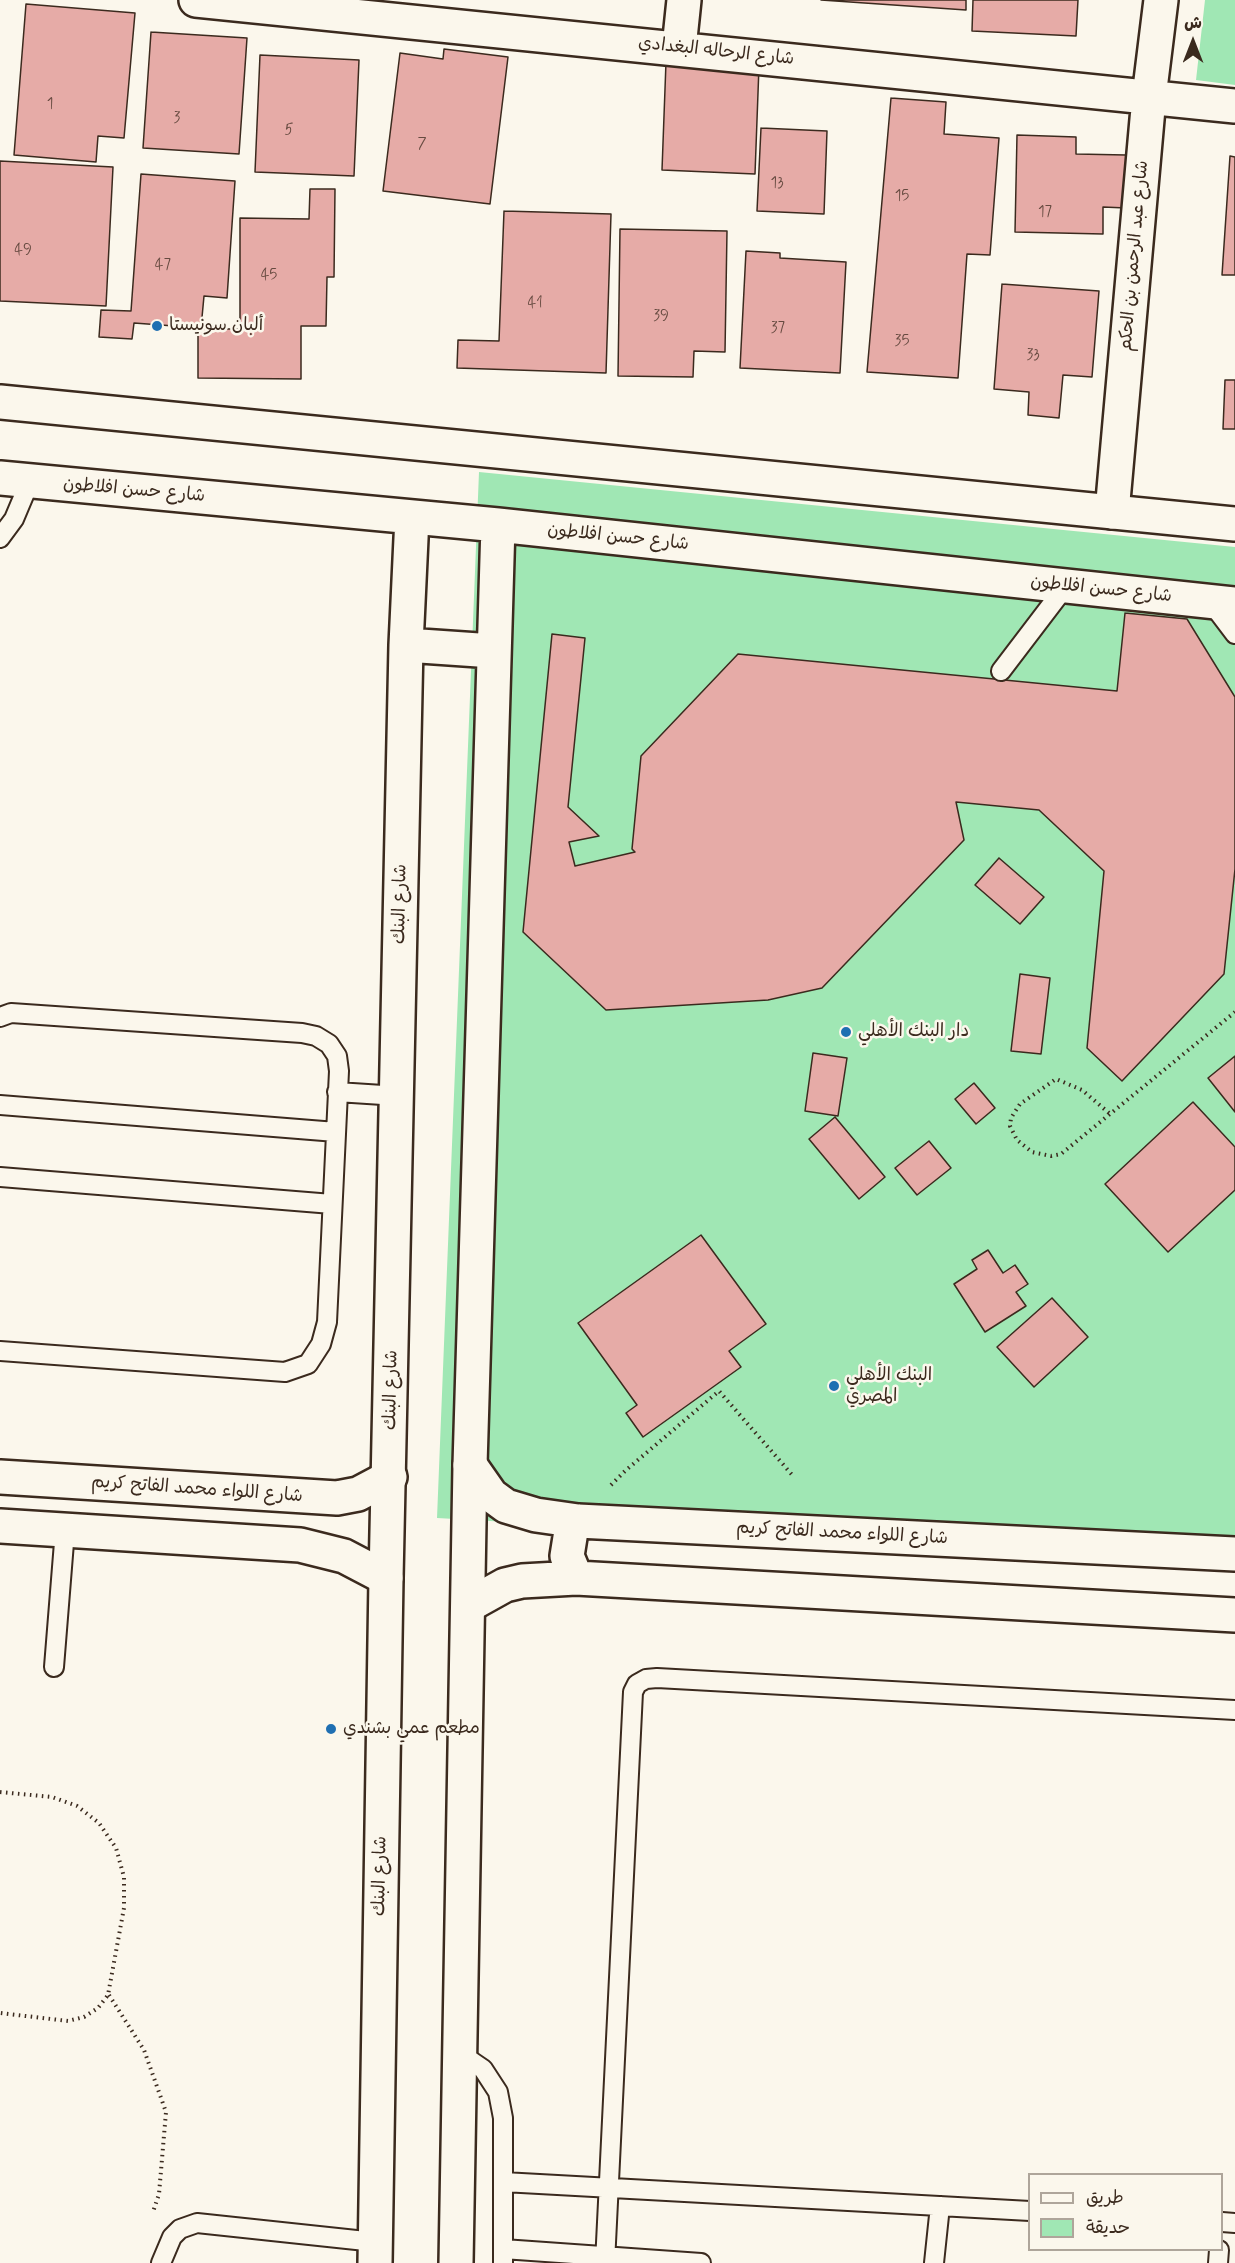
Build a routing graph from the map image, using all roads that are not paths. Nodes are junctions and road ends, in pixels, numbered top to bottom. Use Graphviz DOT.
graph roads {
  1 [pos="196,0"];
  2 [pos="684,0"];
  3 [pos="1161,0"];
  4 [pos="679,48"];
  5 [pos="1149,97"];
  6 [pos="1235,106"];
  7 [pos="0,402"];
  8 [pos="15,480"];
  9 [pos="1112,512"];
  10 [pos="411,518"];
  11 [pos="1235,524"];
  12 [pos="498,525"];
  13 [pos="0,538"];
  14 [pos="1065,587"];
  15 [pos="1223,603"];
  16 [pos="1235,634"];
  17 [pos="406,645"];
  18 [pos="493,651"];
  19 [pos="1001,671"];
  20 [pos="0,1017"];
  21 [pos="338,1092"];
  22 [pos="398,1096"];
  23 [pos="0,1105"];
  24 [pos="336,1132"];
  25 [pos="0,1178"];
  26 [pos="332,1204"];
  27 [pos="0,1351"];
  28 [pos="470,1465"];
  29 [pos="0,1477"];
  30 [pos="390,1477"];
  31 [pos="314,1497"];
  32 [pos="578,1521"];
  33 [pos="0,1526"];
  34 [pos="65,1530"];
  35 [pos="300,1545"];
  36 [pos="1235,1554"];
  37 [pos="386,1578"];
  38 [pos="576,1578"];
  39 [pos="469,1605"];
  40 [pos="1235,1615"];
  41 [pos="54,1667"];
  42 [pos="1235,1710"];
  43 [pos="461,2054"];
  44 [pos="503,2182"];
  45 [pos="610,2188"];
  46 [pos="940,2206"];
  47 [pos="1028,2211"];
  48 [pos="375,2253"];
  49 [pos="503,2256"];
  50 [pos="605,2260"];
  51 [pos="161,2263"];
  52 [pos="456,2263"];
  53 [pos="701,2263"];
  54 [pos="934,2263"];
  1 -- 4 [label="street, شارع الرحاله البغدادي"];
  2 -- 4 [label="street"];
  3 -- 5 [label="street, شارع عبد الرحمن بن الحكم"];
  4 -- 5 [label="street, شارع الرحاله البغدادي"];
  5 -- 6 [label="street, شارع الرحاله البغدادي"];
  5 -- 9 [label="street, شارع عبد الرحمن بن الحكم"];
  7 -- 9 [label="street"];
  8 -- 10 [label="street, شارع حسن افلاطون"];
  8 -- 13 [label="lane"];
  9 -- 11 [label="street"];
  10 -- 12 [label="street, شارع حسن افلاطون"];
  10 -- 17 [label="street, شارع البنك"];
  12 -- 14 [label="street, شارع حسن افلاطون"];
  12 -- 18 [label="street"];
  14 -- 15 [label="street, شارع حسن افلاطون"];
  14 -- 19 [label="lane"];
  15 -- 16 [label="lane"];
  17 -- 18 [label="street"];
  17 -- 22 [label="street, شارع البنك"];
  18 -- 28 [label="street"];
  20 -- 21 [label="lane"];
  21 -- 22 [label="lane"];
  21 -- 24 [label="lane"];
  22 -- 30 [label="street, شارع البنك"];
  23 -- 24 [label="lane"];
  24 -- 26 [label="lane"];
  25 -- 26 [label="lane"];
  26 -- 27 [label="lane"];
  28 -- 32 [label="street, شارع اللواء محمد الفاتح كريم"];
  28 -- 39 [label="street"];
  29 -- 31 [label="street, شارع اللواء محمد الفاتح كريم"];
  30 -- 31 [label="street, شارع اللواء محمد الفاتح كريم"];
  30 -- 37 [label="street, شارع البنك"];
  31 -- 35 [label="street"];
  32 -- 36 [label="street, شارع اللواء محمد الفاتح كريم"];
  32 -- 38 [label="street"];
  33 -- 34 [label="street"];
  34 -- 35 [label="street"];
  34 -- 41 [label="lane"];
  35 -- 37 [label="street"];
  37 -- 48 [label="street, شارع البنك"];
  38 -- 39 [label="street"];
  38 -- 40 [label="street"];
  39 -- 43 [label="street"];
  42 -- 45 [label="lane"];
  43 -- 44 [label="lane"];
  43 -- 52 [label="street"];
  44 -- 45 [label="lane"];
  44 -- 49 [label="lane"];
  45 -- 46 [label="lane"];
  45 -- 50 [label="lane"];
  46 -- 47 [label="lane"];
  46 -- 54 [label="lane"];
  48 -- 51 [label="lane"];
  49 -- 50 [label="lane"];
  50 -- 53 [label="lane"];
}
